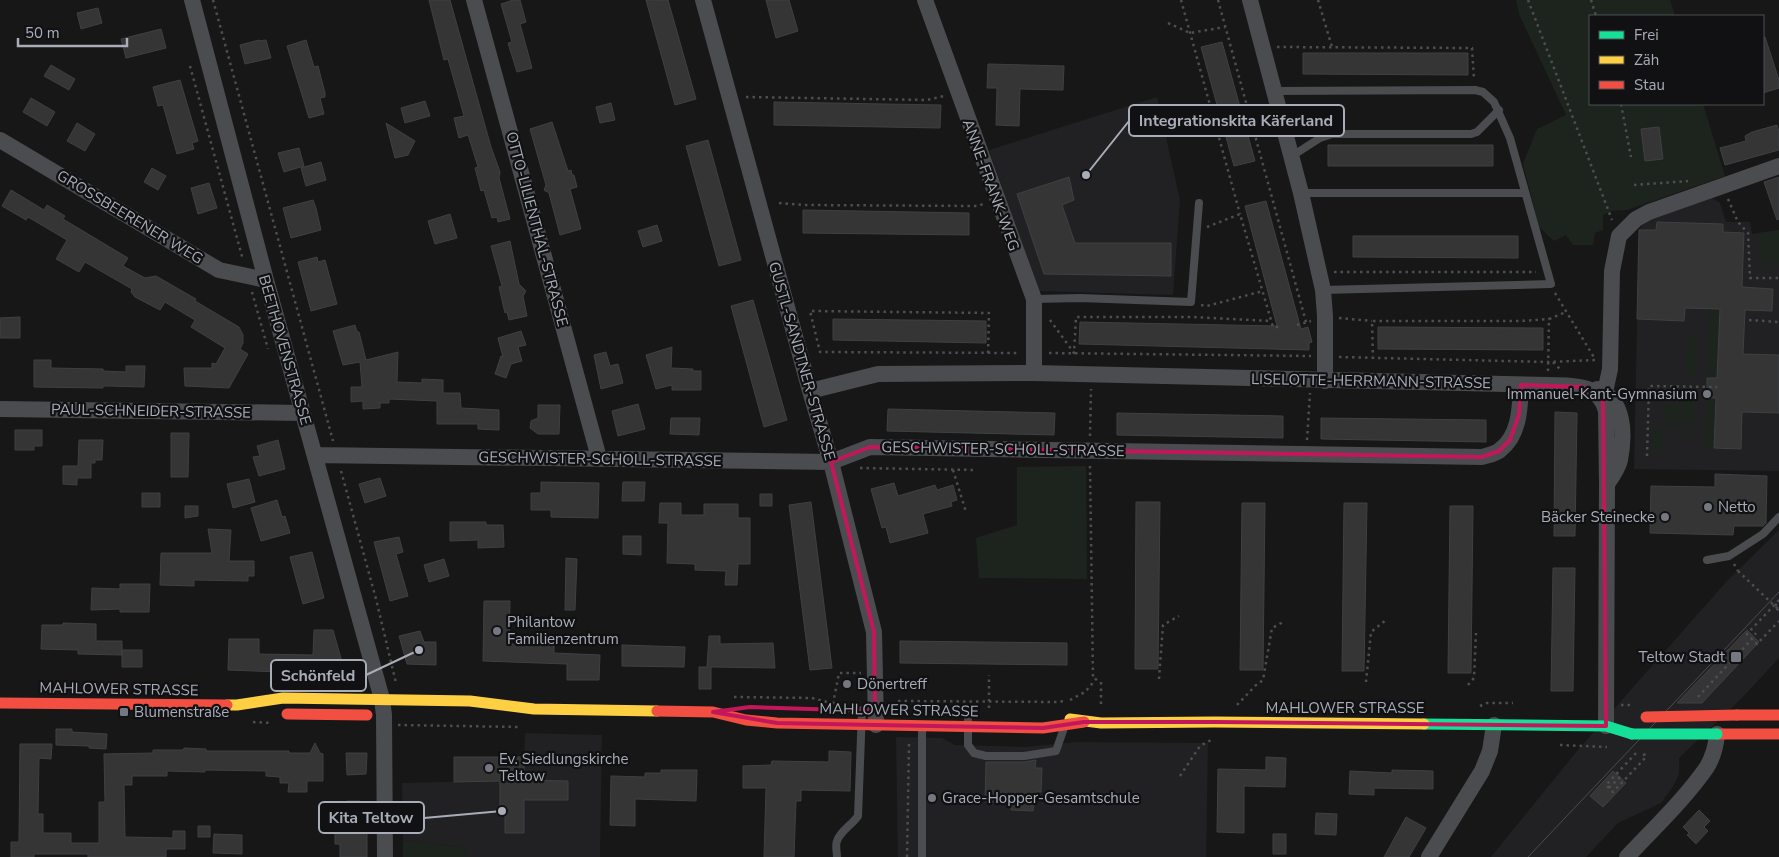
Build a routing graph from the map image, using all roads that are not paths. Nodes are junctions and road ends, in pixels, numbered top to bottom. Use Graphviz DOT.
graph roads {
  1 [pos="192,0"];
  2 [pos="474,0"];
  3 [pos="703,0"];
  4 [pos="925,0"];
  5 [pos="1250,0"];
  6 [pos="1275,91"];
  7 [pos="1499,110"];
  8 [pos="0,140"];
  9 [pos="1292,156"];
  10 [pos="1779,166"];
  11 [pos="1302,193"];
  12 [pos="1524,193"];
  13 [pos="1199,203"];
  14 [pos="266,280"];
  15 [pos="1323,290"];
  16 [pos="1034,299"];
  17 [pos="1034,373"];
  18 [pos="1318,380"];
  19 [pos="1521,385"];
  20 [pos="1583,387"];
  21 [pos="810,390"];
  22 [pos="1605,392"];
  23 [pos="0,409"];
  24 [pos="302,413"];
  25 [pos="315,455"];
  26 [pos="599,458"];
  27 [pos="831,462"];
  28 [pos="1607,484"];
  29 [pos="1779,517"];
  30 [pos="1707,560"];
  31 [pos="0,703"];
  32 [pos="741,708"];
  33 [pos="534,709"];
  34 [pos="386,710"];
  35 [pos="713,712"];
  36 [pos="968,712"];
  37 [pos="488,714"];
  38 [pos="869,715"];
  39 [pos="1049,715"];
  40 [pos="1779,715"];
  41 [pos="1084,722"];
  42 [pos="922,725"];
  43 [pos="1065,725"];
  44 [pos="1494,725"];
  45 [pos="968,726"];
  46 [pos="1606,726"];
  47 [pos="1717,734"];
  48 [pos="1779,734"];
  49 [pos="385,857"];
  50 [pos="837,857"];
  51 [pos="922,857"];
  52 [pos="1429,857"];
  53 [pos="1627,857"];
  1 -- 14 [label="street, BEETHOVENSTRASSE"];
  2 -- 26 [label="street, OTTO-LILIENTHAL-STRASSE"];
  3 -- 21 [label="street, GUSTL-SANDTNER-STRASSE"];
  4 -- 16 [label="street, ANNE-FRANK-WEG"];
  5 -- 6 [label="street"];
  6 -- 7 [label="lane"];
  6 -- 9 [label="street"];
  7 -- 9 [label="lane"];
  7 -- 12 [label="lane"];
  8 -- 14 [label="street, GROSSBEERENER WEG"];
  9 -- 11 [label="street"];
  10 -- 22 [label="street"];
  11 -- 12 [label="lane"];
  11 -- 15 [label="street"];
  12 -- 15 [label="lane"];
  13 -- 16 [label="lane"];
  14 -- 24 [label="street, BEETHOVENSTRASSE"];
  15 -- 18 [label="street"];
  16 -- 17 [label="street, ANNE-FRANK-WEG"];
  17 -- 18 [label="street, LISELOTTE-HERRMANN-STRASSE"];
  17 -- 21 [label="street, LISELOTTE-HERRMANN-STRASSE"];
  18 -- 19 [label="street, LISELOTTE-HERRMANN-STRASSE"];
  19 -- 20 [label="street, LISELOTTE-HERRMANN-STRASSE"];
  19 -- 27 [label="street, GESCHWISTER-SCHOLL-STRASSE"];
  20 -- 22 [label="street, LISELOTTE-HERRMANN-STRASSE"];
  20 -- 28 [label="street"];
  21 -- 27 [label="street, GUSTL-SANDTNER-STRASSE"];
  22 -- 28 [label="street"];
  23 -- 24 [label="street, PAUL-SCHNEIDER-STRASSE"];
  24 -- 25 [label="street, BEETHOVENSTRASSE"];
  25 -- 26 [label="street, GESCHWISTER-SCHOLL-STRASSE"];
  25 -- 34 [label="street, BEETHOVENSTRASSE"];
  26 -- 27 [label="street, GESCHWISTER-SCHOLL-STRASSE"];
  27 -- 38 [label="street, GUSTL-SANDTNER-STRASSE"];
  28 -- 46 [label="street"];
  29 -- 30 [label="lane"];
  31 -- 34 [label="main road, MAHLOWER STRASSE"];
  32 -- 35 [label="main road, MAHLOWER STRASSE"];
  33 -- 34 [label="main road, MAHLOWER STRASSE"];
  33 -- 35 [label="main road, MAHLOWER STRASSE"];
  33 -- 37 [label="main road, MAHLOWER STRASSE"];
  34 -- 49 [label="street, BEETHOVENSTRASSE"];
  35 -- 38 [label="main road, MAHLOWER STRASSE"];
  36 -- 45 [label="lane"];
  38 -- 42 [label="main road, MAHLOWER STRASSE"];
  38 -- 50 [label="lane"];
  39 -- 41 [label="main road, MAHLOWER STRASSE"];
  40 -- 46 [label="main road, MAHLOWER STRASSE, bridge"];
  41 -- 43 [label="main road, MAHLOWER STRASSE"];
  41 -- 44 [label="main road, MAHLOWER STRASSE"];
  42 -- 45 [label="main road, MAHLOWER STRASSE"];
  42 -- 51 [label="lane"];
  43 -- 45 [label="main road, MAHLOWER STRASSE"];
  43 -- 45 [label="lane"];
  44 -- 46 [label="main road, MAHLOWER STRASSE"];
  44 -- 52 [label="street"];
  46 -- 47 [label="main road, MAHLOWER STRASSE, bridge"];
  47 -- 48 [label="main road, MAHLOWER STRASSE"];
  47 -- 53 [label="street"];
}
